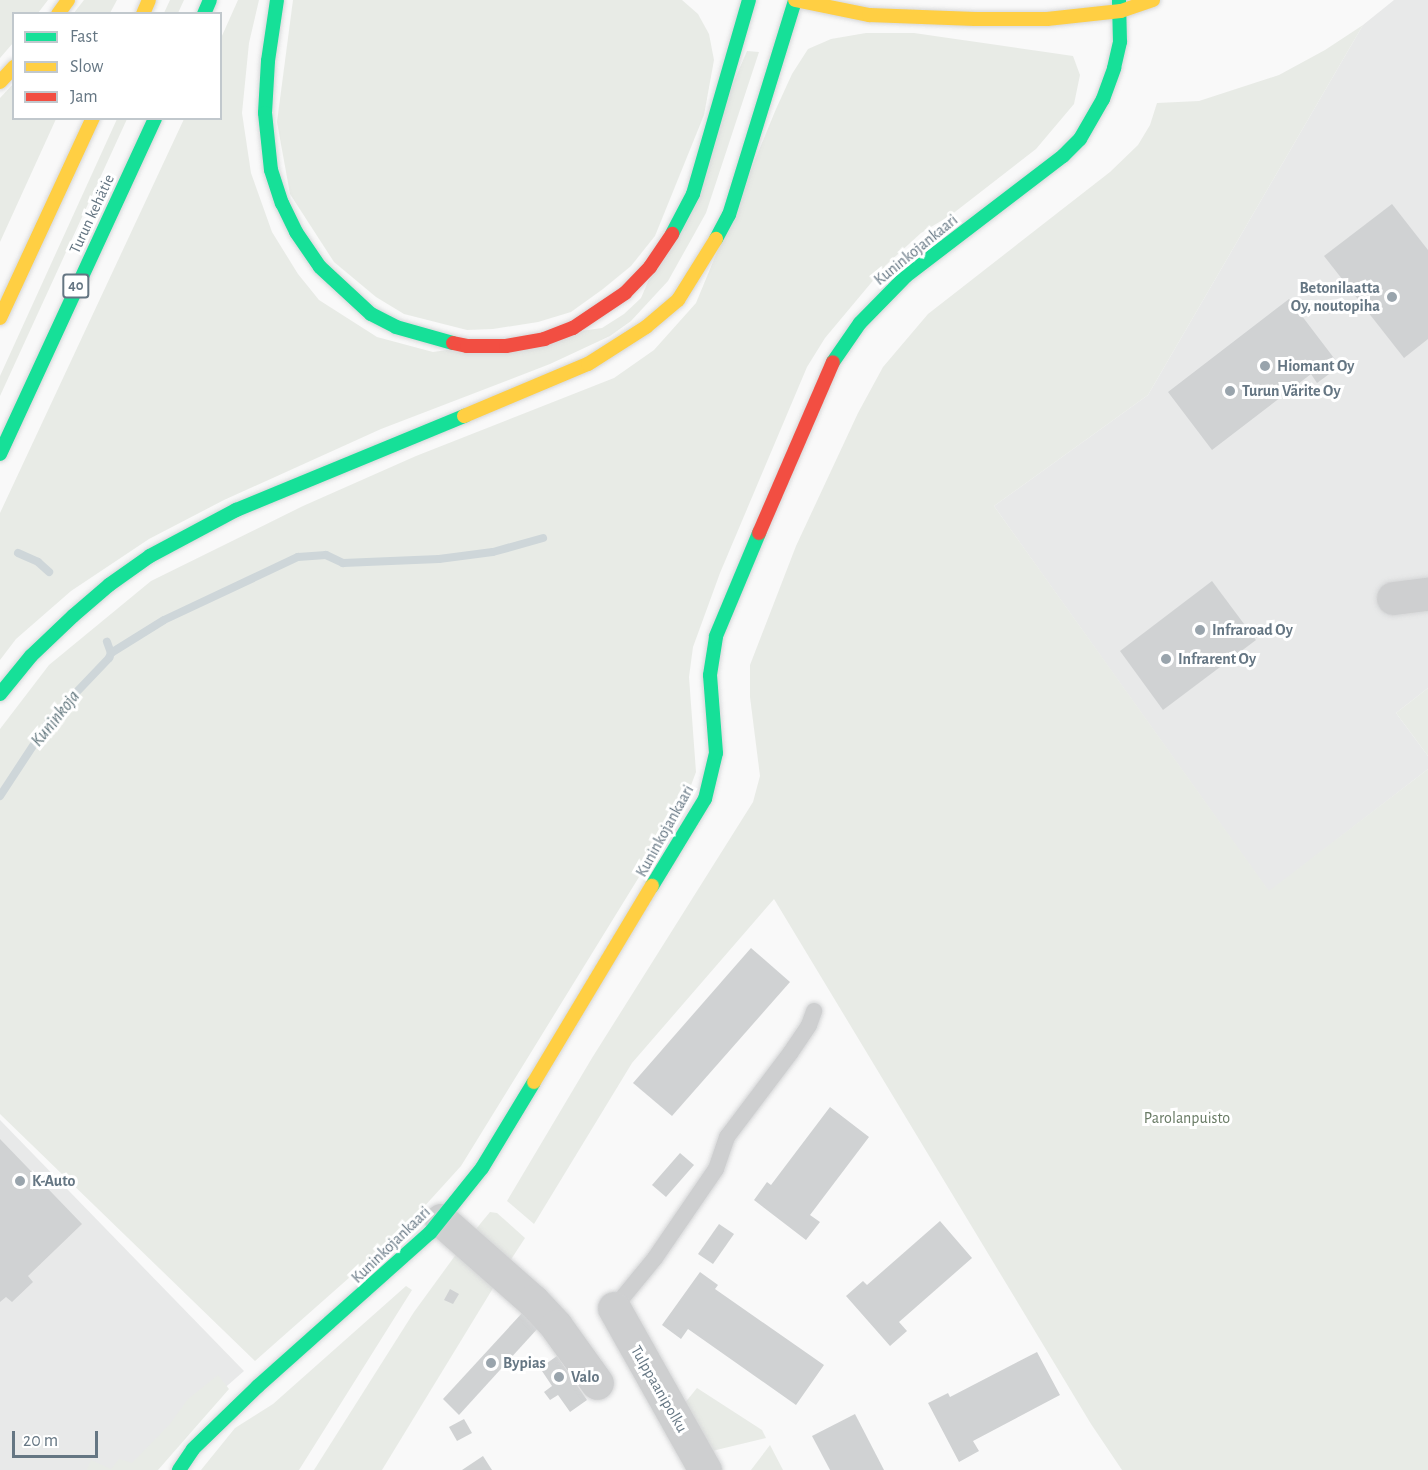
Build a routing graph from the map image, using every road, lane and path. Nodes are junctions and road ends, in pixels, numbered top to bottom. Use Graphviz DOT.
graph roads {
  1 [pos="278,0"];
  2 [pos="749,0"];
  3 [pos="795,0"];
  4 [pos="1153,0"];
  5 [pos="1120,6"];
  6 [pos="12,69"];
  7 [pos="0,82"];
  8 [pos="92,120"];
  9 [pos="154,120"];
  10 [pos="0,318"];
  11 [pos="0,454"];
  12 [pos="1428,594"];
  13 [pos="1393,598"];
  14 [pos="0,694"];
  15 [pos="814,1011"];
  16 [pos="441,1220"];
  17 [pos="614,1308"];
  18 [pos="597,1383"];
  19 [pos="179,1470"];
  20 [pos="705,1470"];
  1 -- 2 [label="main road"];
  3 -- 5 [label="main road"];
  3 -- 14 [label="main road"];
  4 -- 5 [label="main road"];
  5 -- 16 [label="main road, Kuninkojankaari"];
  6 -- 7 [label="main road"];
  8 -- 10 [label="main road"];
  9 -- 11 [label="main road, Turun kehätie / 40"];
  12 -- 13 [label="street"];
  15 -- 17 [label="lane"];
  16 -- 18 [label="street"];
  16 -- 19 [label="main road, Kuninkojankaari"];
  17 -- 20 [label="street, Tulppaanipolku"];
}
